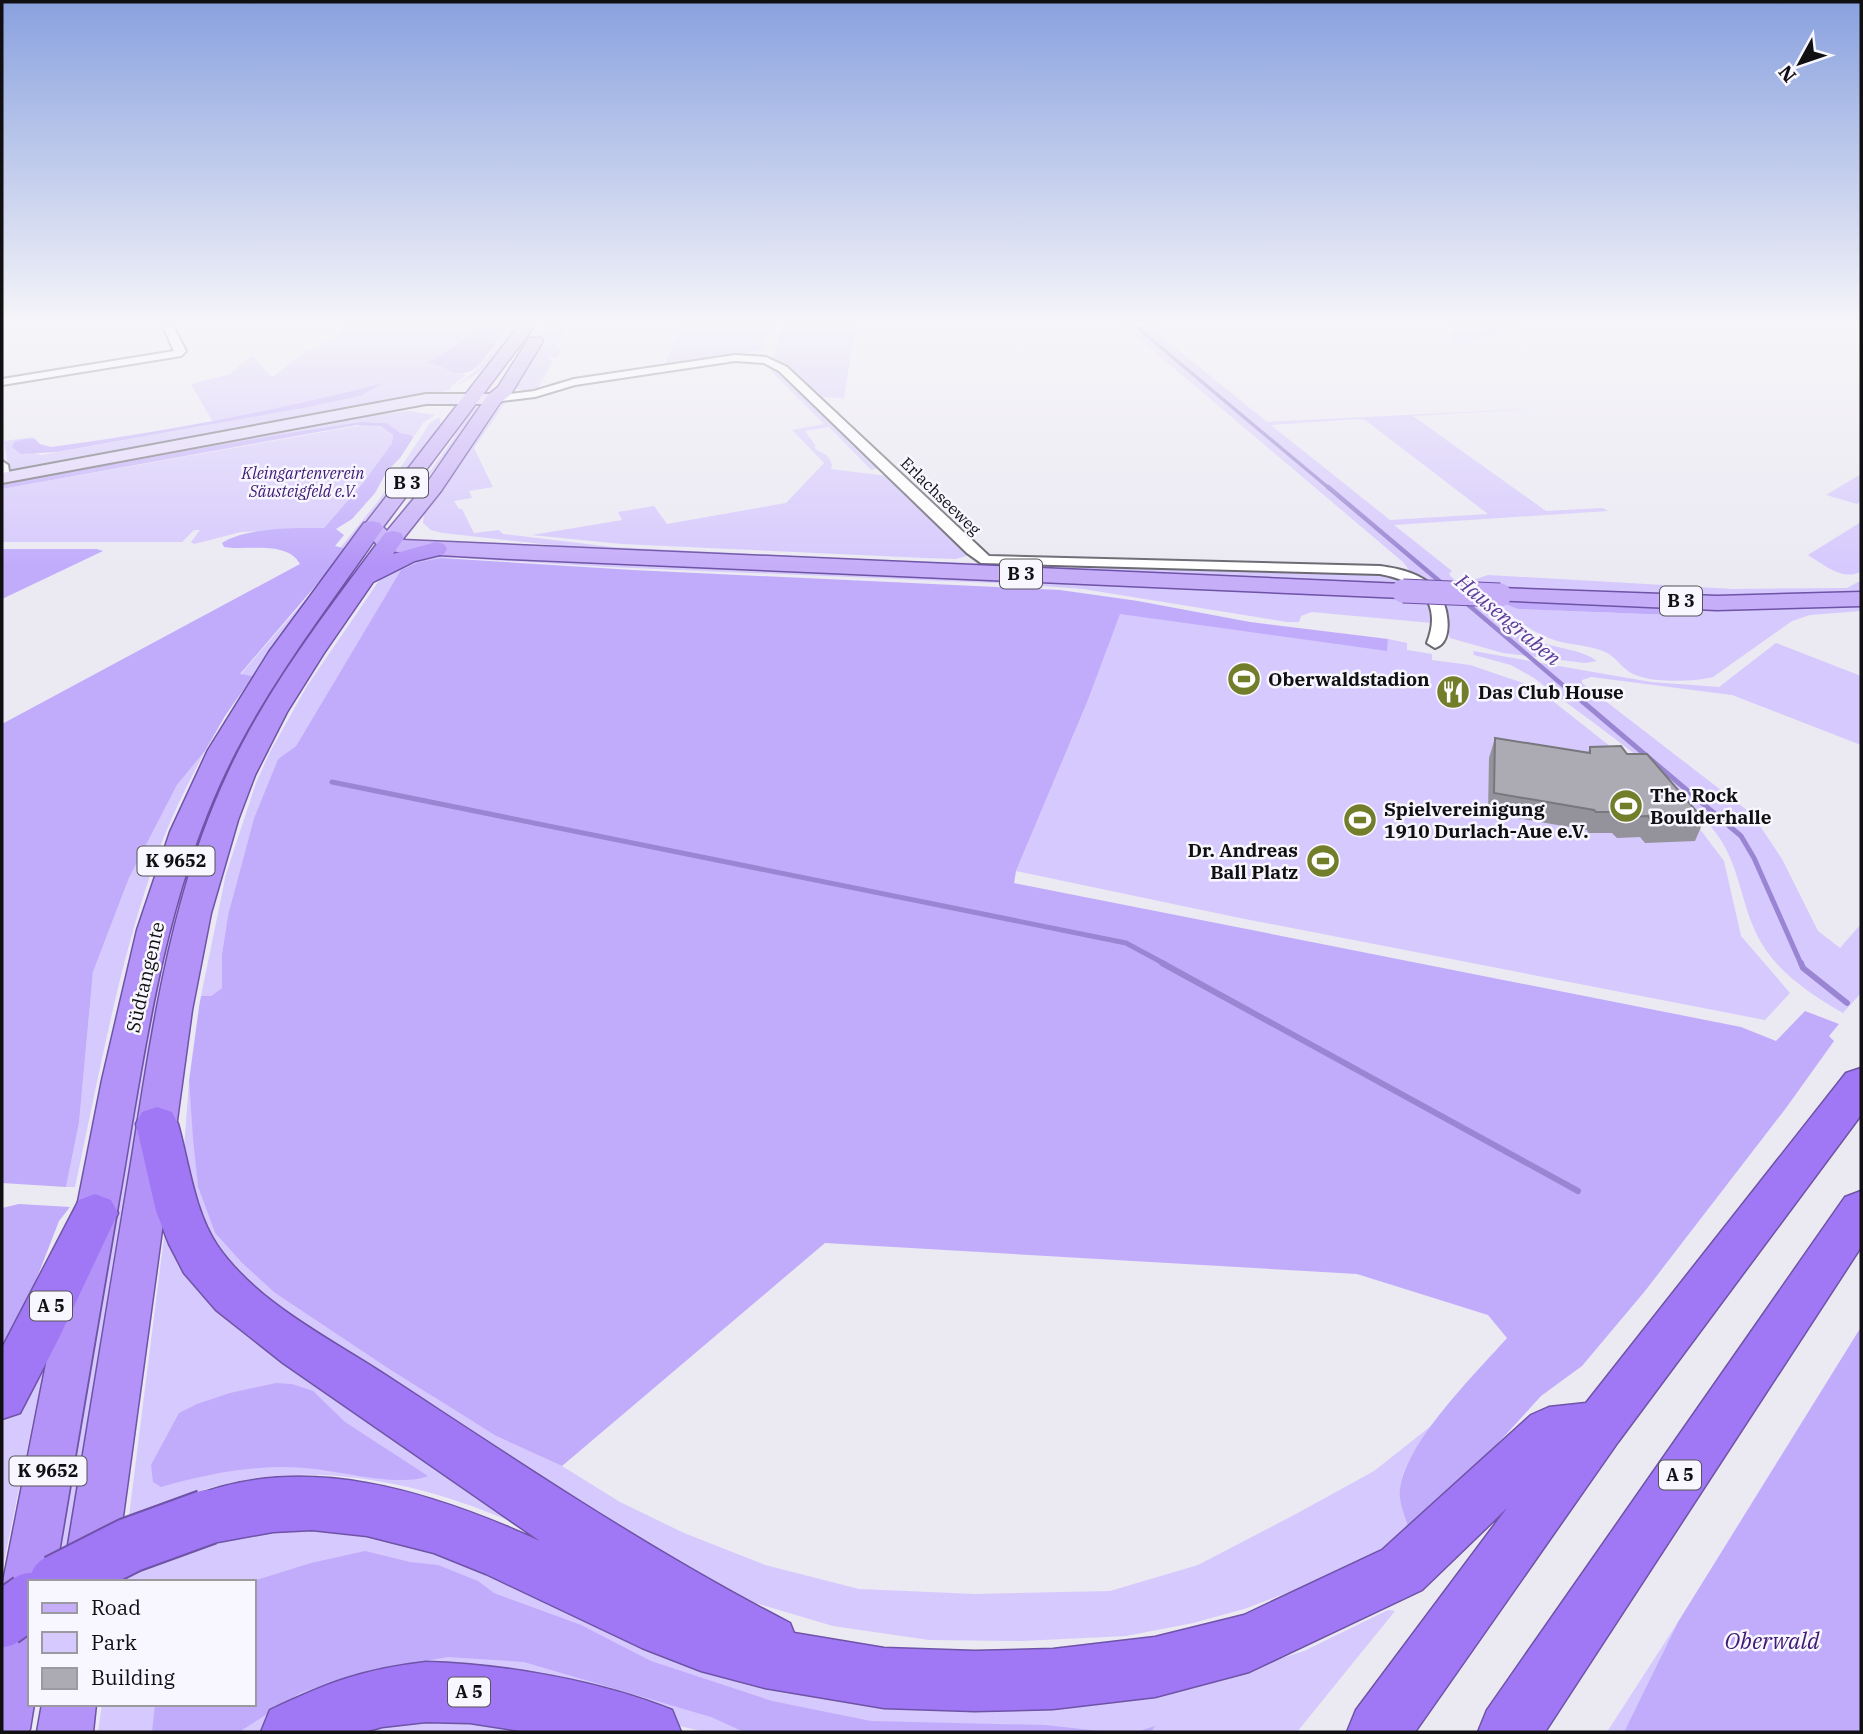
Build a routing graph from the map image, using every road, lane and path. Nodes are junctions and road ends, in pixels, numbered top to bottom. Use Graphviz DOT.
graph roads {
  1 [pos="395,405"];
  2 [pos="427,405"];
  3 [pos="467,405"];
  4 [pos="490,405"];
  5 [pos="821,405"];
  6 [pos="409,407"];
  7 [pos="338,416"];
  8 [pos="454,421"];
  9 [pos="2,473"];
  10 [pos="412,515"];
  11 [pos="384,537"];
  12 [pos="438,545"];
  13 [pos="358,566"];
  14 [pos="1861,599"];
  15 [pos="1435,643"];
  16 [pos="1861,1084"];
  17 [pos="157,1124"];
  18 [pos="1861,1210"];
  19 [pos="96,1213"];
  20 [pos="2,1396"];
  21 [pos="1600,1425"];
  22 [pos="29,1580"];
  23 [pos="61,1580"];
  24 [pos="88,1580"];
  25 [pos="28,1586"];
  26 [pos="28,1601"];
  27 [pos="2,1620"];
  28 [pos="810,1665"];
  29 [pos="69,1706"];
  30 [pos="2,1729"];
  31 [pos="65,1732"];
  32 [pos="292,1732"];
  33 [pos="650,1732"];
  34 [pos="1378,1732"];
  35 [pos="1508,1732"];
  1 -- 7 [label="main road"];
  2 -- 6 [label="main road"];
  3 -- 8 [label="main road, Südtangente / B 3"];
  4 -- 10 [label="main road, Südtangente / B 3"];
  5 -- 15 [label="street, Erlachseeweg"];
  6 -- 7 [label="main road"];
  6 -- 8 [label="main road"];
  7 -- 9 [label="main road"];
  8 -- 11 [label="main road, Südtangente / B 3"];
  10 -- 11 [label="main road, Südtangente / B 3"];
  10 -- 12 [label="main road"];
  11 -- 12 [label="main road, B 3"];
  11 -- 13 [label="highway, Südtangente / B 3"];
  12 -- 13 [label="highway"];
  12 -- 14 [label="main road, B 3, bridge"];
  13 -- 17 [label="highway, Südtangente"];
  13 -- 19 [label="highway, Südtangente / K 9652"];
  16 -- 21 [label="highway"];
  17 -- 24 [label="highway, Südtangente / K 9652"];
  17 -- 28 [label="highway"];
  18 -- 35 [label="highway, A 5"];
  19 -- 20 [label="highway, A 5"];
  19 -- 22 [label="highway, Südtangente / K 9652"];
  21 -- 28 [label="highway"];
  21 -- 34 [label="highway"];
  23 -- 28 [label="highway, bridge"];
  25 -- 30 [label="highway, Südtangente / K 9652"];
  26 -- 27 [label="highway, bridge"];
  29 -- 31 [label="highway"];
  32 -- 33 [label="highway, A 5"];
}
